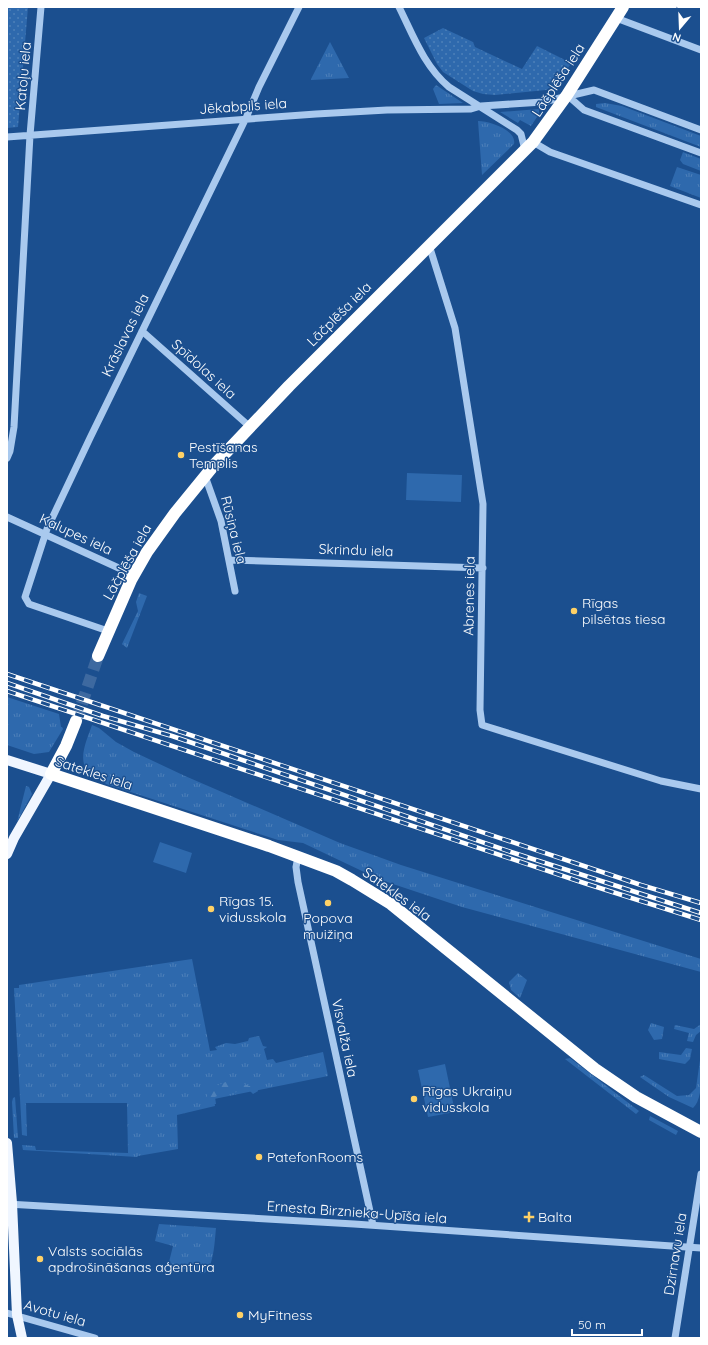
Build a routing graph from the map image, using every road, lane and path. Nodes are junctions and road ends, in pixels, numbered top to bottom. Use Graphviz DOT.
graph roads {
  1 [pos="41,7"];
  2 [pos="299,7"];
  3 [pos="399,7"];
  4 [pos="623,7"];
  5 [pos="616,18"];
  6 [pos="701,50"];
  7 [pos="567,95"];
  8 [pos="481,106"];
  9 [pos="246,118"];
  10 [pos="701,130"];
  11 [pos="30,135"];
  12 [pos="7,137"];
  13 [pos="529,146"];
  14 [pos="701,153"];
  15 [pos="701,205"];
  16 [pos="430,245"];
  17 [pos="142,331"];
  18 [pos="249,426"];
  19 [pos="7,458"];
  20 [pos="205,476"];
  21 [pos="7,517"];
  22 [pos="45,534"];
  23 [pos="229,560"];
  24 [pos="483,568"];
  25 [pos="134,575"];
  26 [pos="235,591"];
  27 [pos="108,630"];
  28 [pos="98,656"];
  29 [pos="76,720"];
  30 [pos="7,760"];
  31 [pos="51,774"];
  32 [pos="701,789"];
  33 [pos="7,854"];
  34 [pos="298,857"];
  35 [pos="701,1132"];
  36 [pos="7,1143"];
  37 [pos="701,1174"];
  38 [pos="9,1203"];
  39 [pos="373,1225"];
  40 [pos="689,1247"];
  41 [pos="701,1248"];
  42 [pos="12,1314"];
  43 [pos="22,1338"];
  44 [pos="95,1338"];
  45 [pos="675,1338"];
  1 -- 11 [label="street, Katoļu iela"];
  2 -- 9 [label="street, Krāslavas iela"];
  3 -- 8 [label="street"];
  4 -- 5 [label="highway, Lāčplēša iela"];
  5 -- 6 [label="street"];
  5 -- 7 [label="highway, Lāčplēša iela"];
  7 -- 8 [label="street, Jēkabpils iela"];
  7 -- 10 [label="street, Jēkabpils iela"];
  7 -- 13 [label="highway, Lāčplēša iela"];
  7 -- 14 [label="street"];
  8 -- 9 [label="street, Jēkabpils iela"];
  8 -- 13 [label="street"];
  9 -- 11 [label="street, Jēkabpils iela"];
  9 -- 17 [label="street, Krāslavas iela"];
  11 -- 12 [label="street, Jēkabpils iela"];
  11 -- 19 [label="street, Katoļu iela"];
  13 -- 15 [label="street"];
  13 -- 16 [label="highway, Lāčplēša iela"];
  16 -- 18 [label="highway, Lāčplēša iela"];
  16 -- 24 [label="street, Abrenes iela"];
  17 -- 18 [label="street, Spīdolas iela"];
  17 -- 22 [label="street, Krāslavas iela"];
  18 -- 20 [label="highway, Lāčplēša iela"];
  20 -- 23 [label="street, Rūsiņa iela"];
  20 -- 25 [label="highway, Lāčplēša iela"];
  21 -- 22 [label="street, Kalupes iela"];
  22 -- 25 [label="street, Kalupes iela"];
  22 -- 27 [label="street, Krāslavas iela"];
  23 -- 24 [label="street, Skrindu iela"];
  23 -- 26 [label="street, Rūsiņa iela"];
  24 -- 32 [label="street, Abrenes iela"];
  25 -- 27 [label="highway, Lāčplēša iela"];
  27 -- 28 [label="highway, Lāčplēša iela"];
  29 -- 31 [label="highway"];
  30 -- 31 [label="main road, Satekles iela"];
  31 -- 33 [label="main road"];
  31 -- 34 [label="highway, Satekles iela"];
  34 -- 35 [label="highway, Satekles iela"];
  34 -- 39 [label="street, Visvalža iela"];
  36 -- 38 [label="main road"];
  37 -- 40 [label="street, Dzirnavu iela"];
  38 -- 39 [label="street, Ernesta Birznieka-Upīša iela"];
  38 -- 42 [label="main road"];
  39 -- 40 [label="street, Ernesta Birznieka-Upīša iela"];
  40 -- 41 [label="street, Ernesta Birznieka-Upīša iela"];
  40 -- 45 [label="street, Dzirnavu iela"];
  42 -- 43 [label="main road"];
  42 -- 44 [label="street, Avotu iela"];
}
